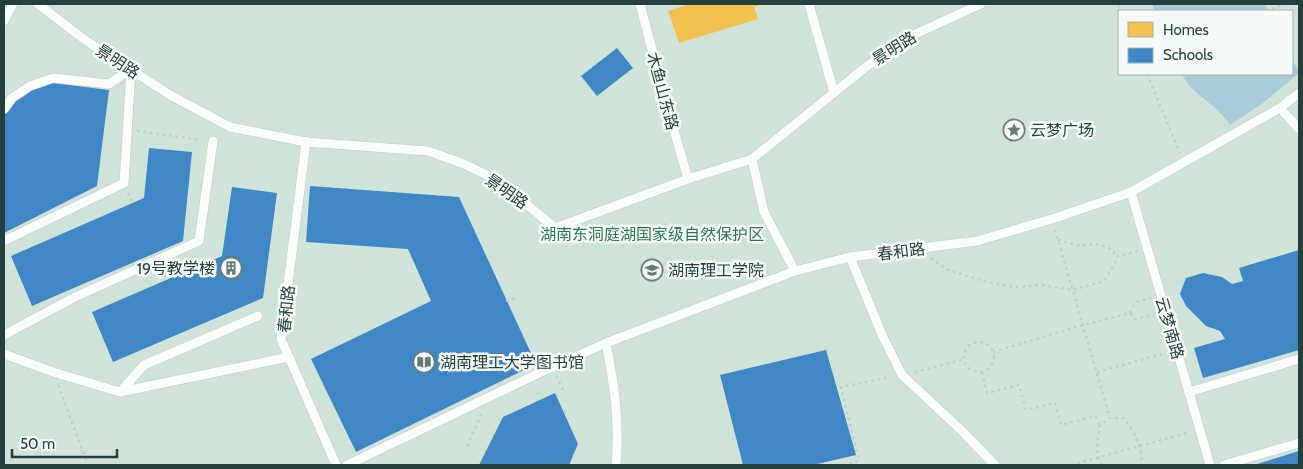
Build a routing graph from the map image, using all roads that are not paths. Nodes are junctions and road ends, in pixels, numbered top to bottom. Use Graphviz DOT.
graph roads {
  1 [pos="13,4"];
  2 [pos="38,4"];
  3 [pos="640,4"];
  4 [pos="809,4"];
  5 [pos="981,4"];
  6 [pos="4,21"];
  7 [pos="131,69"];
  8 [pos="834,93"];
  9 [pos="1299,93"];
  10 [pos="1280,108"];
  11 [pos="4,109"];
  12 [pos="1299,129"];
  13 [pos="213,141"];
  14 [pos="306,142"];
  15 [pos="752,158"];
  16 [pos="688,179"];
  17 [pos="1131,192"];
  18 [pos="4,241"];
  19 [pos="850,257"];
  20 [pos="795,271"];
  21 [pos="258,316"];
  22 [pos="4,335"];
  23 [pos="606,342"];
  24 [pos="4,354"];
  25 [pos="289,357"];
  26 [pos="1299,360"];
  27 [pos="120,392"];
  28 [pos="1189,392"];
  29 [pos="1299,444"];
  30 [pos="336,465"];
  31 [pos="347,465"];
  32 [pos="616,465"];
  33 [pos="995,465"];
  34 [pos="1210,465"];
  35 [pos="1224,465"];
  1 -- 6 [label="lane"];
  2 -- 7 [label="lane, 景明路"];
  3 -- 16 [label="lane, 木鱼山东路"];
  4 -- 8 [label="lane"];
  5 -- 8 [label="lane, 景明路"];
  7 -- 11 [label="lane"];
  7 -- 14 [label="lane, 景明路"];
  7 -- 18 [label="lane"];
  8 -- 15 [label="lane, 景明路"];
  9 -- 10 [label="lane, 春和路"];
  10 -- 12 [label="lane"];
  10 -- 17 [label="lane, 春和路"];
  13 -- 22 [label="lane"];
  14 -- 16 [label="lane, 景明路"];
  14 -- 25 [label="lane, 春和路"];
  15 -- 16 [label="lane, 景明路"];
  15 -- 20 [label="lane"];
  17 -- 19 [label="lane, 春和路"];
  17 -- 28 [label="lane, 云梦南路"];
  19 -- 20 [label="lane, 春和路"];
  19 -- 33 [label="lane"];
  20 -- 23 [label="lane, 春和路"];
  21 -- 27 [label="lane"];
  23 -- 31 [label="lane, 春和路"];
  23 -- 32 [label="lane"];
  24 -- 27 [label="lane"];
  25 -- 27 [label="lane"];
  25 -- 30 [label="lane, 春和路"];
  26 -- 28 [label="lane"];
  28 -- 34 [label="lane, 云梦南路"];
  29 -- 35 [label="lane"];
}
